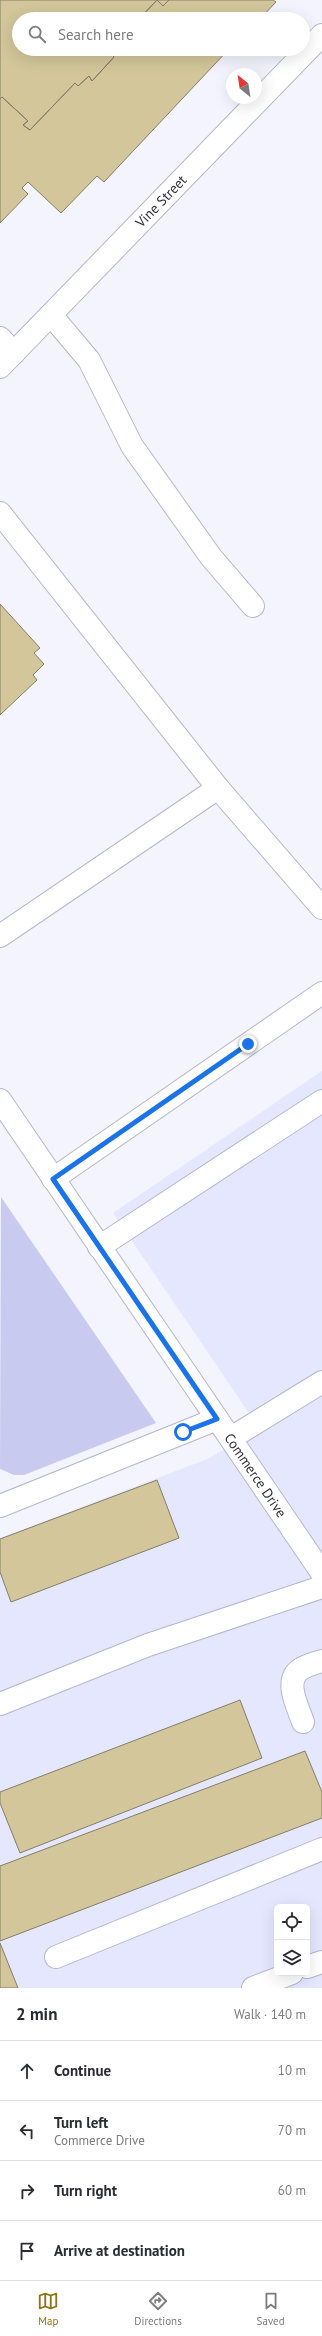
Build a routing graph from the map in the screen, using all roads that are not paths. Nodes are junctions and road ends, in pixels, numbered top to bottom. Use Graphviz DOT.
graph roads {
  1 [pos="322,36"];
  2 [pos="310,48"];
  3 [pos="303,56"];
  4 [pos="51,316"];
  5 [pos="5,353"];
  6 [pos="0,513"];
  7 [pos="253,606"];
  8 [pos="218,788"];
  9 [pos="322,908"];
  10 [pos="0,936"];
  11 [pos="322,993"];
  12 [pos="322,1101"];
  13 [pos="3,1111"];
  14 [pos="53,1179"];
  15 [pos="99,1247"];
  16 [pos="322,1382"];
  17 [pos="217,1419"];
  18 [pos="231,1438"];
  19 [pos="0,1506"];
  20 [pos="322,1573"];
  21 [pos="322,1587"];
  22 [pos="322,1661"];
  23 [pos="0,1704"];
  24 [pos="303,1722"];
  25 [pos="322,1849"];
  26 [pos="56,1957"];
  27 [pos="322,1962"];
  28 [pos="310,1966"];
  29 [pos="284,1976"];
  30 [pos="253,1988"];
  1 -- 2 [label="street, Vine Street"];
  3 -- 4 [label="street, Vine Street"];
  4 -- 5 [label="street, Vine Street"];
  4 -- 7 [label="street"];
  6 -- 8 [label="street"];
  8 -- 9 [label="street"];
  8 -- 10 [label="street"];
  11 -- 14 [label="street"];
  12 -- 15 [label="street"];
  13 -- 14 [label="street, Commerce Drive"];
  14 -- 15 [label="street, Commerce Drive"];
  15 -- 17 [label="street, Commerce Drive"];
  16 -- 18 [label="street"];
  17 -- 18 [label="street, Commerce Drive"];
  17 -- 19 [label="street"];
  18 -- 20 [label="street, Commerce Drive"];
  21 -- 23 [label="street"];
  22 -- 24 [label="street"];
  25 -- 26 [label="street"];
  27 -- 28 [label="street"];
  29 -- 30 [label="street"];
}
